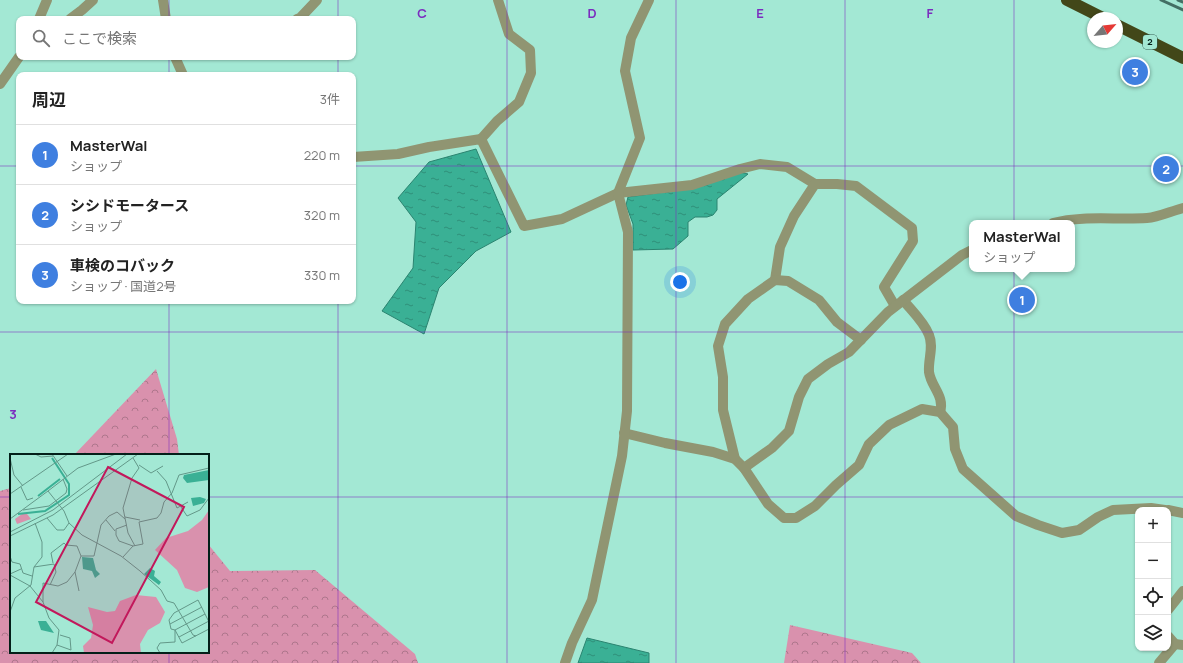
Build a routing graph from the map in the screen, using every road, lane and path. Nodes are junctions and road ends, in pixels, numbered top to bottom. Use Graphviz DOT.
graph roads {
  1 [pos="47,0"];
  2 [pos="93,0"];
  3 [pos="163,0"];
  4 [pos="317,0"];
  5 [pos="498,0"];
  6 [pos="649,0"];
  7 [pos="1067,0"];
  8 [pos="1091,12"];
  9 [pos="40,16"];
  10 [pos="74,16"];
  11 [pos="166,16"];
  12 [pos="302,16"];
  13 [pos="1123,28"];
  14 [pos="1183,58"];
  15 [pos="17,60"];
  16 [pos="176,60"];
  17 [pos="182,72"];
  18 [pos="0,84"];
  19 [pos="481,138"];
  20 [pos="356,157"];
  21 [pos="815,184"];
  22 [pos="618,193"];
  23 [pos="1183,208"];
  24 [pos="1062,220"];
  25 [pos="969,252"];
  26 [pos="775,280"];
  27 [pos="899,303"];
  28 [pos="861,340"];
  29 [pos="940,412"];
  30 [pos="624,432"];
  31 [pos="736,459"];
  32 [pos="744,468"];
  33 [pos="1135,509"];
  34 [pos="1171,511"];
  35 [pos="1183,513"];
  36 [pos="1183,591"];
  37 [pos="1171,606"];
  38 [pos="1175,642"];
  39 [pos="564,663"];
  40 [pos="1159,663"];
  1 -- 9 [label="street"];
  2 -- 10 [label="street"];
  3 -- 11 [label="street"];
  4 -- 12 [label="street"];
  5 -- 19 [label="street"];
  6 -- 22 [label="street"];
  7 -- 8 [label="highway"];
  13 -- 14 [label="highway, 2"];
  15 -- 18 [label="street"];
  16 -- 17 [label="street"];
  19 -- 20 [label="street"];
  19 -- 22 [label="street"];
  21 -- 22 [label="street"];
  21 -- 26 [label="street"];
  21 -- 27 [label="street"];
  22 -- 30 [label="street"];
  23 -- 24 [label="street"];
  25 -- 27 [label="street"];
  26 -- 28 [label="street"];
  26 -- 31 [label="street"];
  27 -- 28 [label="street"];
  27 -- 29 [label="street"];
  28 -- 32 [label="street"];
  29 -- 32 [label="street"];
  29 -- 33 [label="street"];
  30 -- 31 [label="street"];
  30 -- 39 [label="street"];
  31 -- 32 [label="street"];
  34 -- 35 [label="street"];
  36 -- 37 [label="street"];
  38 -- 40 [label="street"];
}
